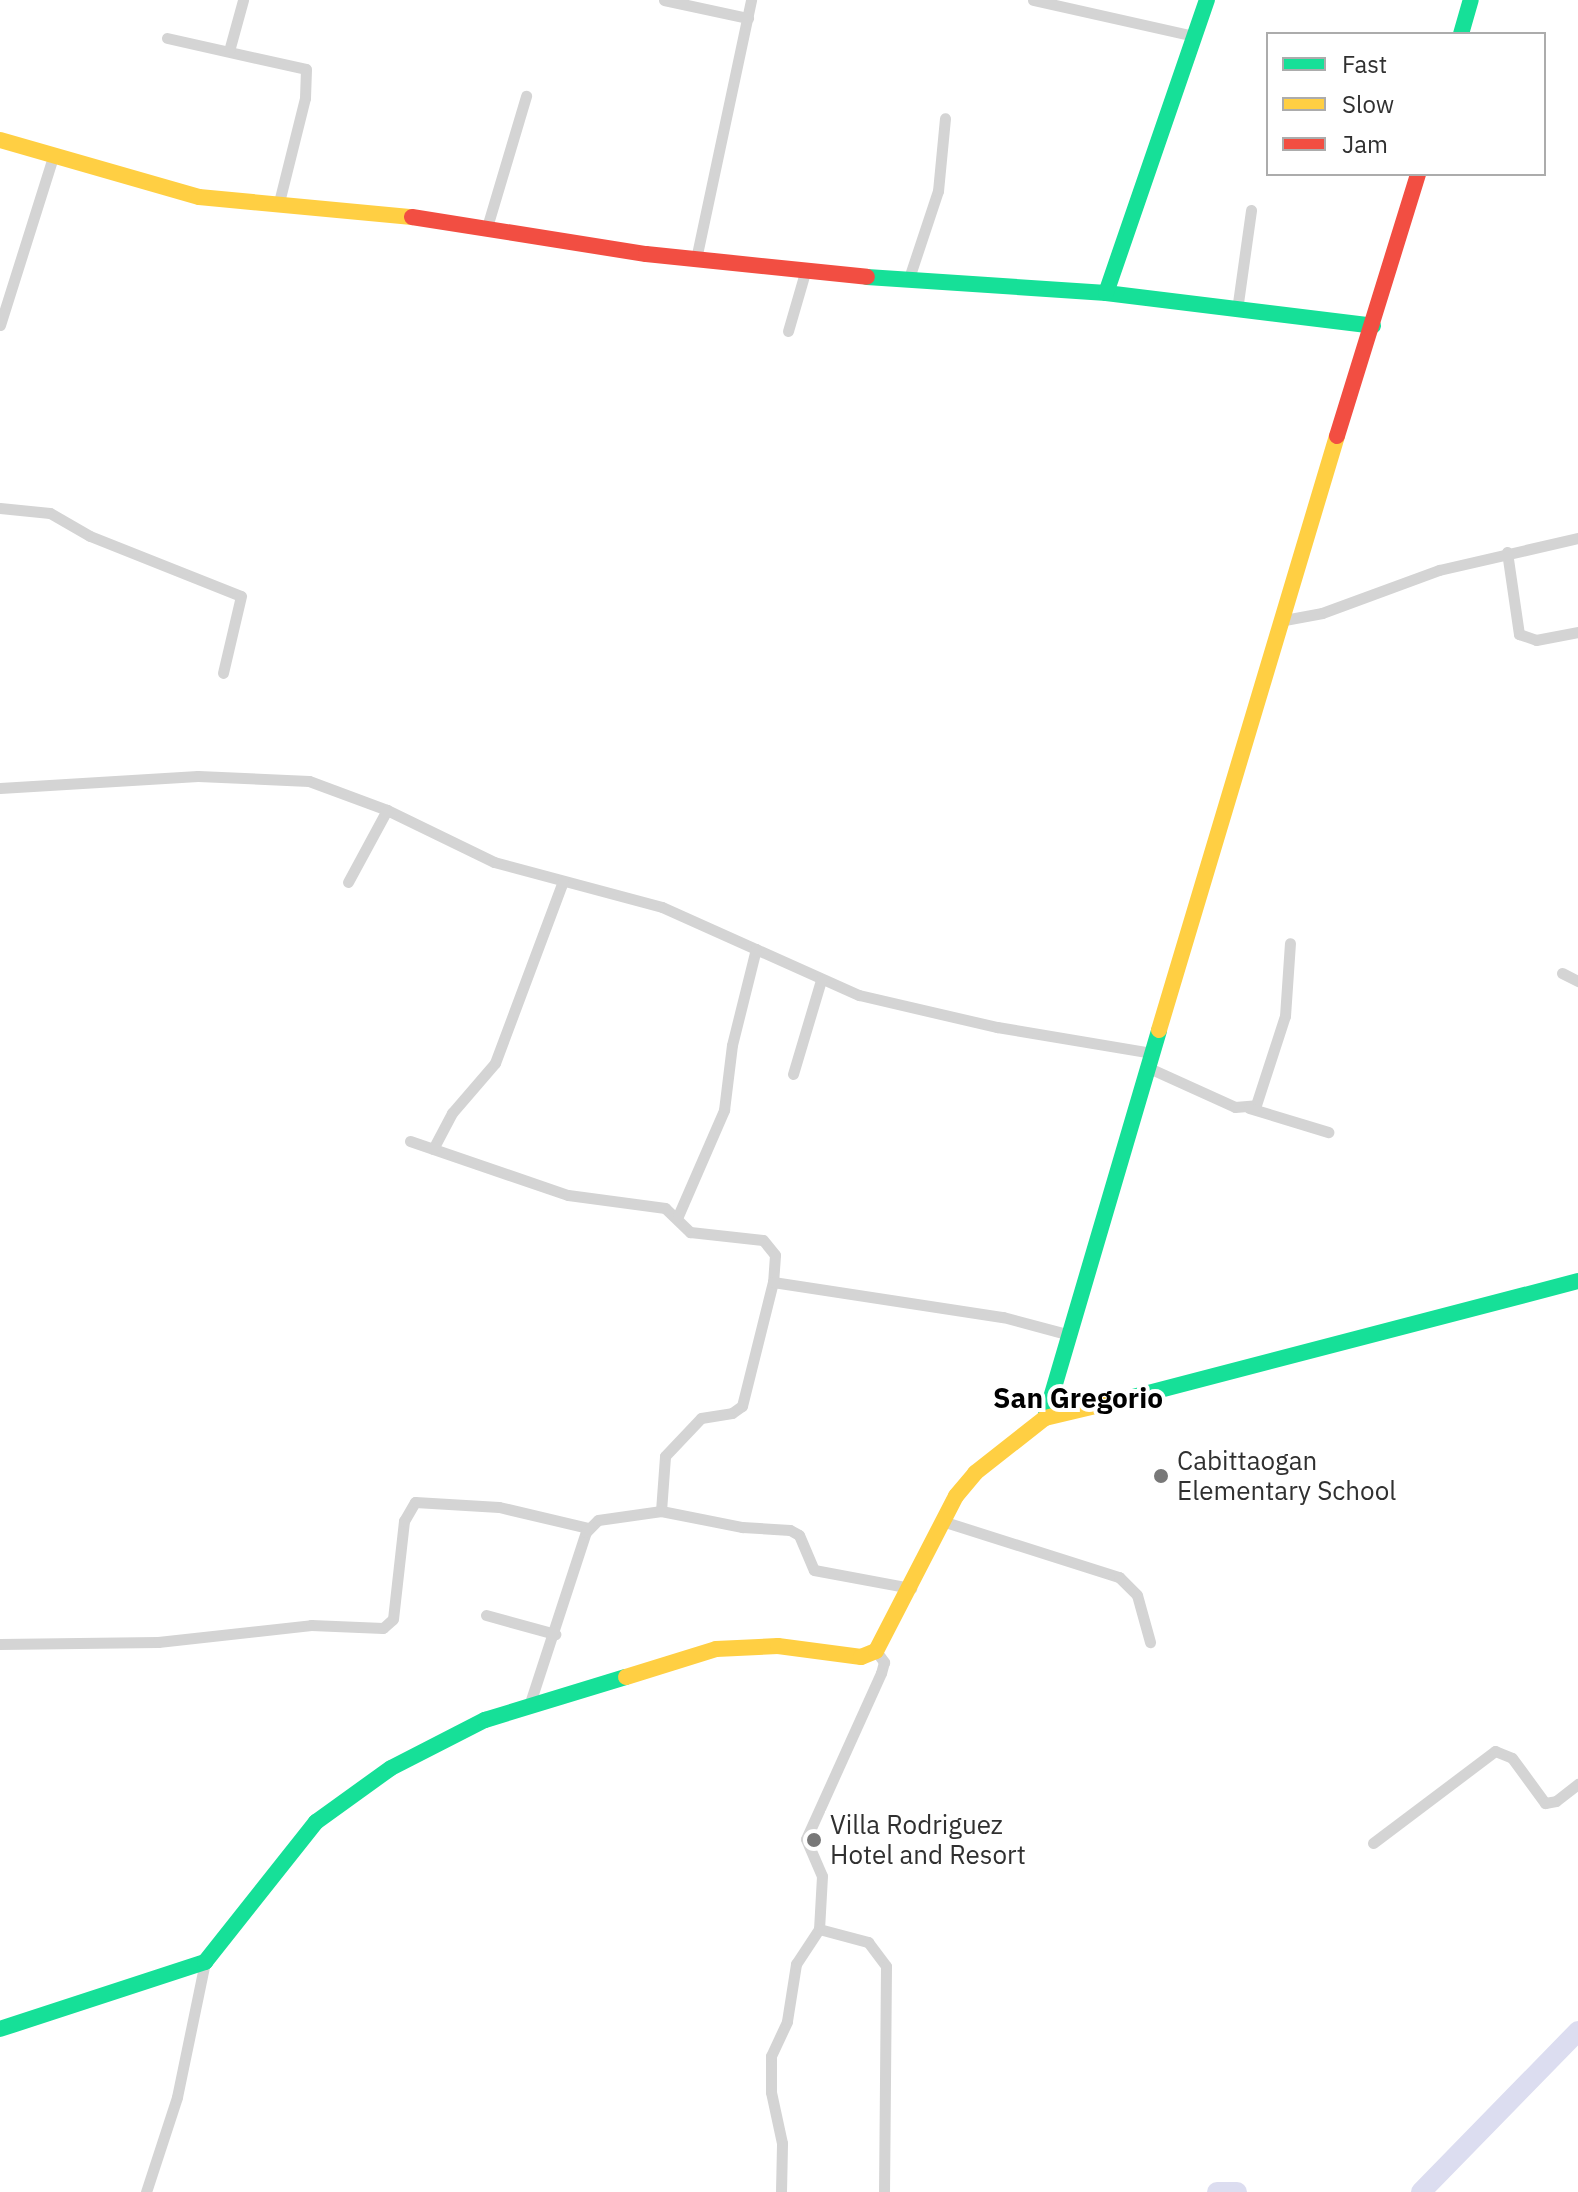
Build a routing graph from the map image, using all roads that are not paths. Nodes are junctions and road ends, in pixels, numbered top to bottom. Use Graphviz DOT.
graph roads {
  1 [pos="243,0"];
  2 [pos="664,0"];
  3 [pos="751,0"];
  4 [pos="1033,0"];
  5 [pos="1207,0"];
  6 [pos="1471,0"];
  7 [pos="748,18"];
  8 [pos="1462,32"];
  9 [pos="1194,36"];
  10 [pos="167,38"];
  11 [pos="229,51"];
  12 [pos="526,96"];
  13 [pos="945,118"];
  14 [pos="0,140"];
  15 [pos="53,157"];
  16 [pos="1417,176"];
  17 [pos="278,206"];
  18 [pos="1251,210"];
  19 [pos="487,227"];
  20 [pos="696,259"];
  21 [pos="806,269"];
  22 [pos="908,281"];
  23 [pos="1106,293"];
  24 [pos="1237,310"];
  25 [pos="0,325"];
  26 [pos="1373,326"];
  27 [pos="788,331"];
  28 [pos="0,508"];
  29 [pos="1578,538"];
  30 [pos="1507,552"];
  31 [pos="1279,621"];
  32 [pos="1578,632"];
  33 [pos="223,673"];
  34 [pos="0,788"];
  35 [pos="387,810"];
  36 [pos="563,881"];
  37 [pos="348,882"];
  38 [pos="1290,943"];
  39 [pos="756,949"];
  40 [pos="1562,973"];
  41 [pos="821,980"];
  42 [pos="1578,981"];
  43 [pos="1151,1060"];
  44 [pos="793,1074"];
  45 [pos="1249,1108"];
  46 [pos="1328,1132"];
  47 [pos="410,1141"];
  48 [pos="433,1149"];
  49 [pos="678,1216"];
  50 [pos="1578,1281"];
  51 [pos="773,1282"];
  52 [pos="1070,1335"];
  53 [pos="1045,1418"];
  54 [pos="661,1511"];
  55 [pos="942,1521"];
  56 [pos="588,1528"];
  57 [pos="911,1588"];
  58 [pos="486,1615"];
  59 [pos="555,1634"];
  60 [pos="1150,1642"];
  61 [pos="0,1644"];
  62 [pos="876,1651"];
  63 [pos="529,1706"];
  64 [pos="1578,1784"];
  65 [pos="1373,1843"];
  66 [pos="819,1929"];
  67 [pos="205,1962"];
  68 [pos="0,2029"];
  69 [pos="146,2192"];
  70 [pos="781,2192"];
  71 [pos="884,2192"];
  1 -- 11 [label="street"];
  2 -- 7 [label="street"];
  3 -- 7 [label="street"];
  4 -- 9 [label="street"];
  5 -- 9 [label="street"];
  6 -- 8 [label="street"];
  7 -- 20 [label="street"];
  9 -- 23 [label="street"];
  10 -- 11 [label="street"];
  11 -- 17 [label="street"];
  12 -- 19 [label="street"];
  13 -- 22 [label="street"];
  14 -- 15 [label="street"];
  15 -- 17 [label="street"];
  15 -- 25 [label="street"];
  16 -- 26 [label="street"];
  17 -- 19 [label="street"];
  18 -- 24 [label="street"];
  19 -- 20 [label="street"];
  20 -- 21 [label="street"];
  21 -- 22 [label="street"];
  21 -- 27 [label="street"];
  22 -- 23 [label="street"];
  23 -- 24 [label="street"];
  24 -- 26 [label="street"];
  26 -- 31 [label="street"];
  28 -- 33 [label="street"];
  29 -- 30 [label="street"];
  30 -- 31 [label="street"];
  30 -- 32 [label="street"];
  31 -- 43 [label="street"];
  34 -- 35 [label="street"];
  35 -- 36 [label="street"];
  35 -- 37 [label="street"];
  36 -- 39 [label="street"];
  36 -- 48 [label="street"];
  38 -- 45 [label="street"];
  39 -- 41 [label="street"];
  39 -- 49 [label="street"];
  40 -- 42 [label="street"];
  41 -- 43 [label="street"];
  41 -- 44 [label="street"];
  43 -- 45 [label="street"];
  43 -- 52 [label="street"];
  45 -- 46 [label="street"];
  47 -- 48 [label="street"];
  48 -- 49 [label="street"];
  49 -- 51 [label="street"];
  50 -- 53 [label="street"];
  51 -- 52 [label="street"];
  51 -- 54 [label="street"];
  52 -- 53 [label="street"];
  53 -- 55 [label="street"];
  54 -- 56 [label="street"];
  54 -- 57 [label="street"];
  55 -- 57 [label="street"];
  55 -- 60 [label="street"];
  56 -- 59 [label="street"];
  56 -- 61 [label="street"];
  57 -- 62 [label="street"];
  58 -- 59 [label="street"];
  59 -- 63 [label="street"];
  62 -- 63 [label="street"];
  62 -- 66 [label="street"];
  63 -- 67 [label="street"];
  64 -- 65 [label="street"];
  66 -- 70 [label="street"];
  66 -- 71 [label="street"];
  67 -- 68 [label="street"];
  67 -- 69 [label="street"];
}
